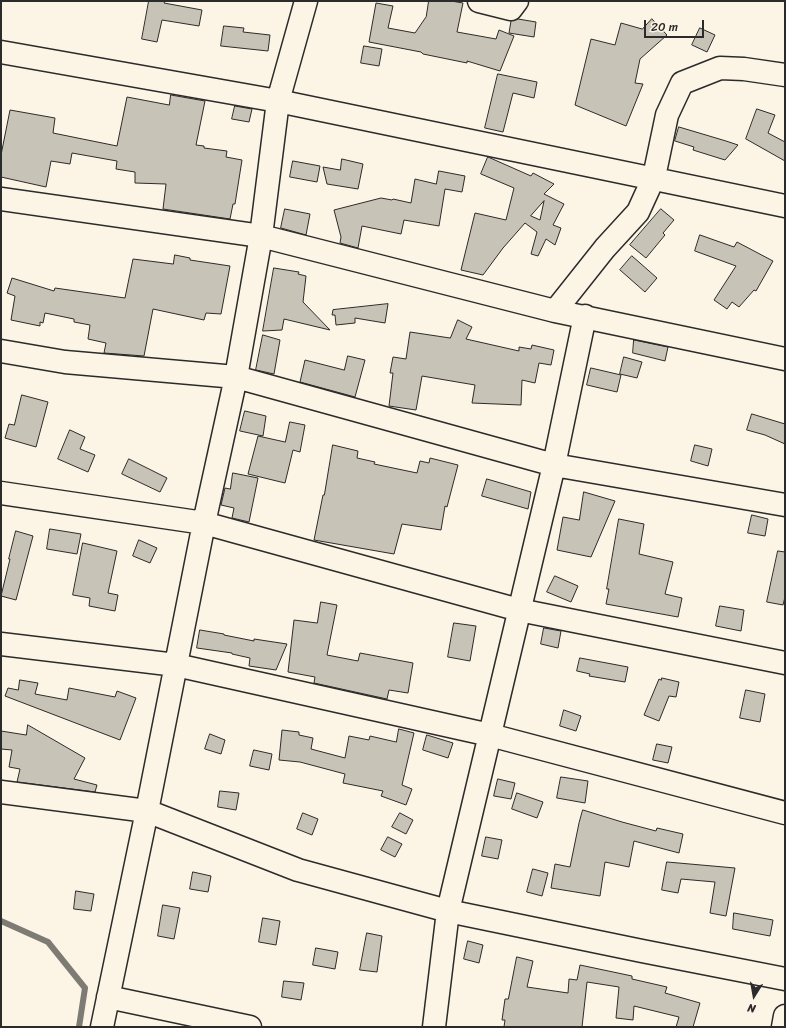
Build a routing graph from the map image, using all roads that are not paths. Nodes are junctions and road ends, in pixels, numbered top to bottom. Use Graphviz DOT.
graph roads {
  1 [pos="306,1"];
  2 [pos="479,1"];
  3 [pos="517,1"];
  4 [pos="1,52"];
  5 [pos="785,75"];
  6 [pos="278,101"];
  7 [pos="1,199"];
  8 [pos="785,206"];
  9 [pos="261,236"];
  10 [pos="555,311"];
  11 [pos="585,316"];
  12 [pos="1,351"];
  13 [pos="785,360"];
  14 [pos="236,377"];
  15 [pos="554,465"];
  16 [pos="1,493"];
  17 [pos="785,505"];
  18 [pos="204,524"];
  19 [pos="519,610"];
  20 [pos="1,644"];
  21 [pos="785,663"];
  22 [pos="176,665"];
  23 [pos="490,735"];
  24 [pos="1,792"];
  25 [pos="147,811"];
  26 [pos="785,814"];
  27 [pos="448,911"];
  28 [pos="785,979"];
  29 [pos="108,997"];
  30 [pos="785,1016"];
  31 [pos="102,1027"];
  32 [pos="250,1027"];
  33 [pos="434,1027"];
  34 [pos="783,1027"];
  1 -- 6 [label="street"];
  2 -- 3 [label="street"];
  4 -- 6 [label="street"];
  5 -- 10 [label="street"];
  6 -- 8 [label="street"];
  6 -- 9 [label="street"];
  7 -- 9 [label="street"];
  9 -- 10 [label="street"];
  9 -- 14 [label="street"];
  10 -- 11 [label="street"];
  11 -- 13 [label="street"];
  11 -- 15 [label="street"];
  12 -- 14 [label="street"];
  14 -- 15 [label="street"];
  14 -- 18 [label="street"];
  15 -- 17 [label="street"];
  15 -- 19 [label="street"];
  16 -- 18 [label="street"];
  18 -- 19 [label="street"];
  18 -- 22 [label="street"];
  19 -- 21 [label="street"];
  19 -- 23 [label="street"];
  20 -- 22 [label="street"];
  22 -- 23 [label="street"];
  22 -- 25 [label="street"];
  23 -- 26 [label="street"];
  23 -- 27 [label="street"];
  24 -- 25 [label="street"];
  25 -- 27 [label="street"];
  25 -- 29 [label="street"];
  27 -- 28 [label="street"];
  27 -- 33 [label="street"];
  29 -- 31 [label="street"];
  29 -- 32 [label="street"];
  30 -- 34 [label="street"];
}
